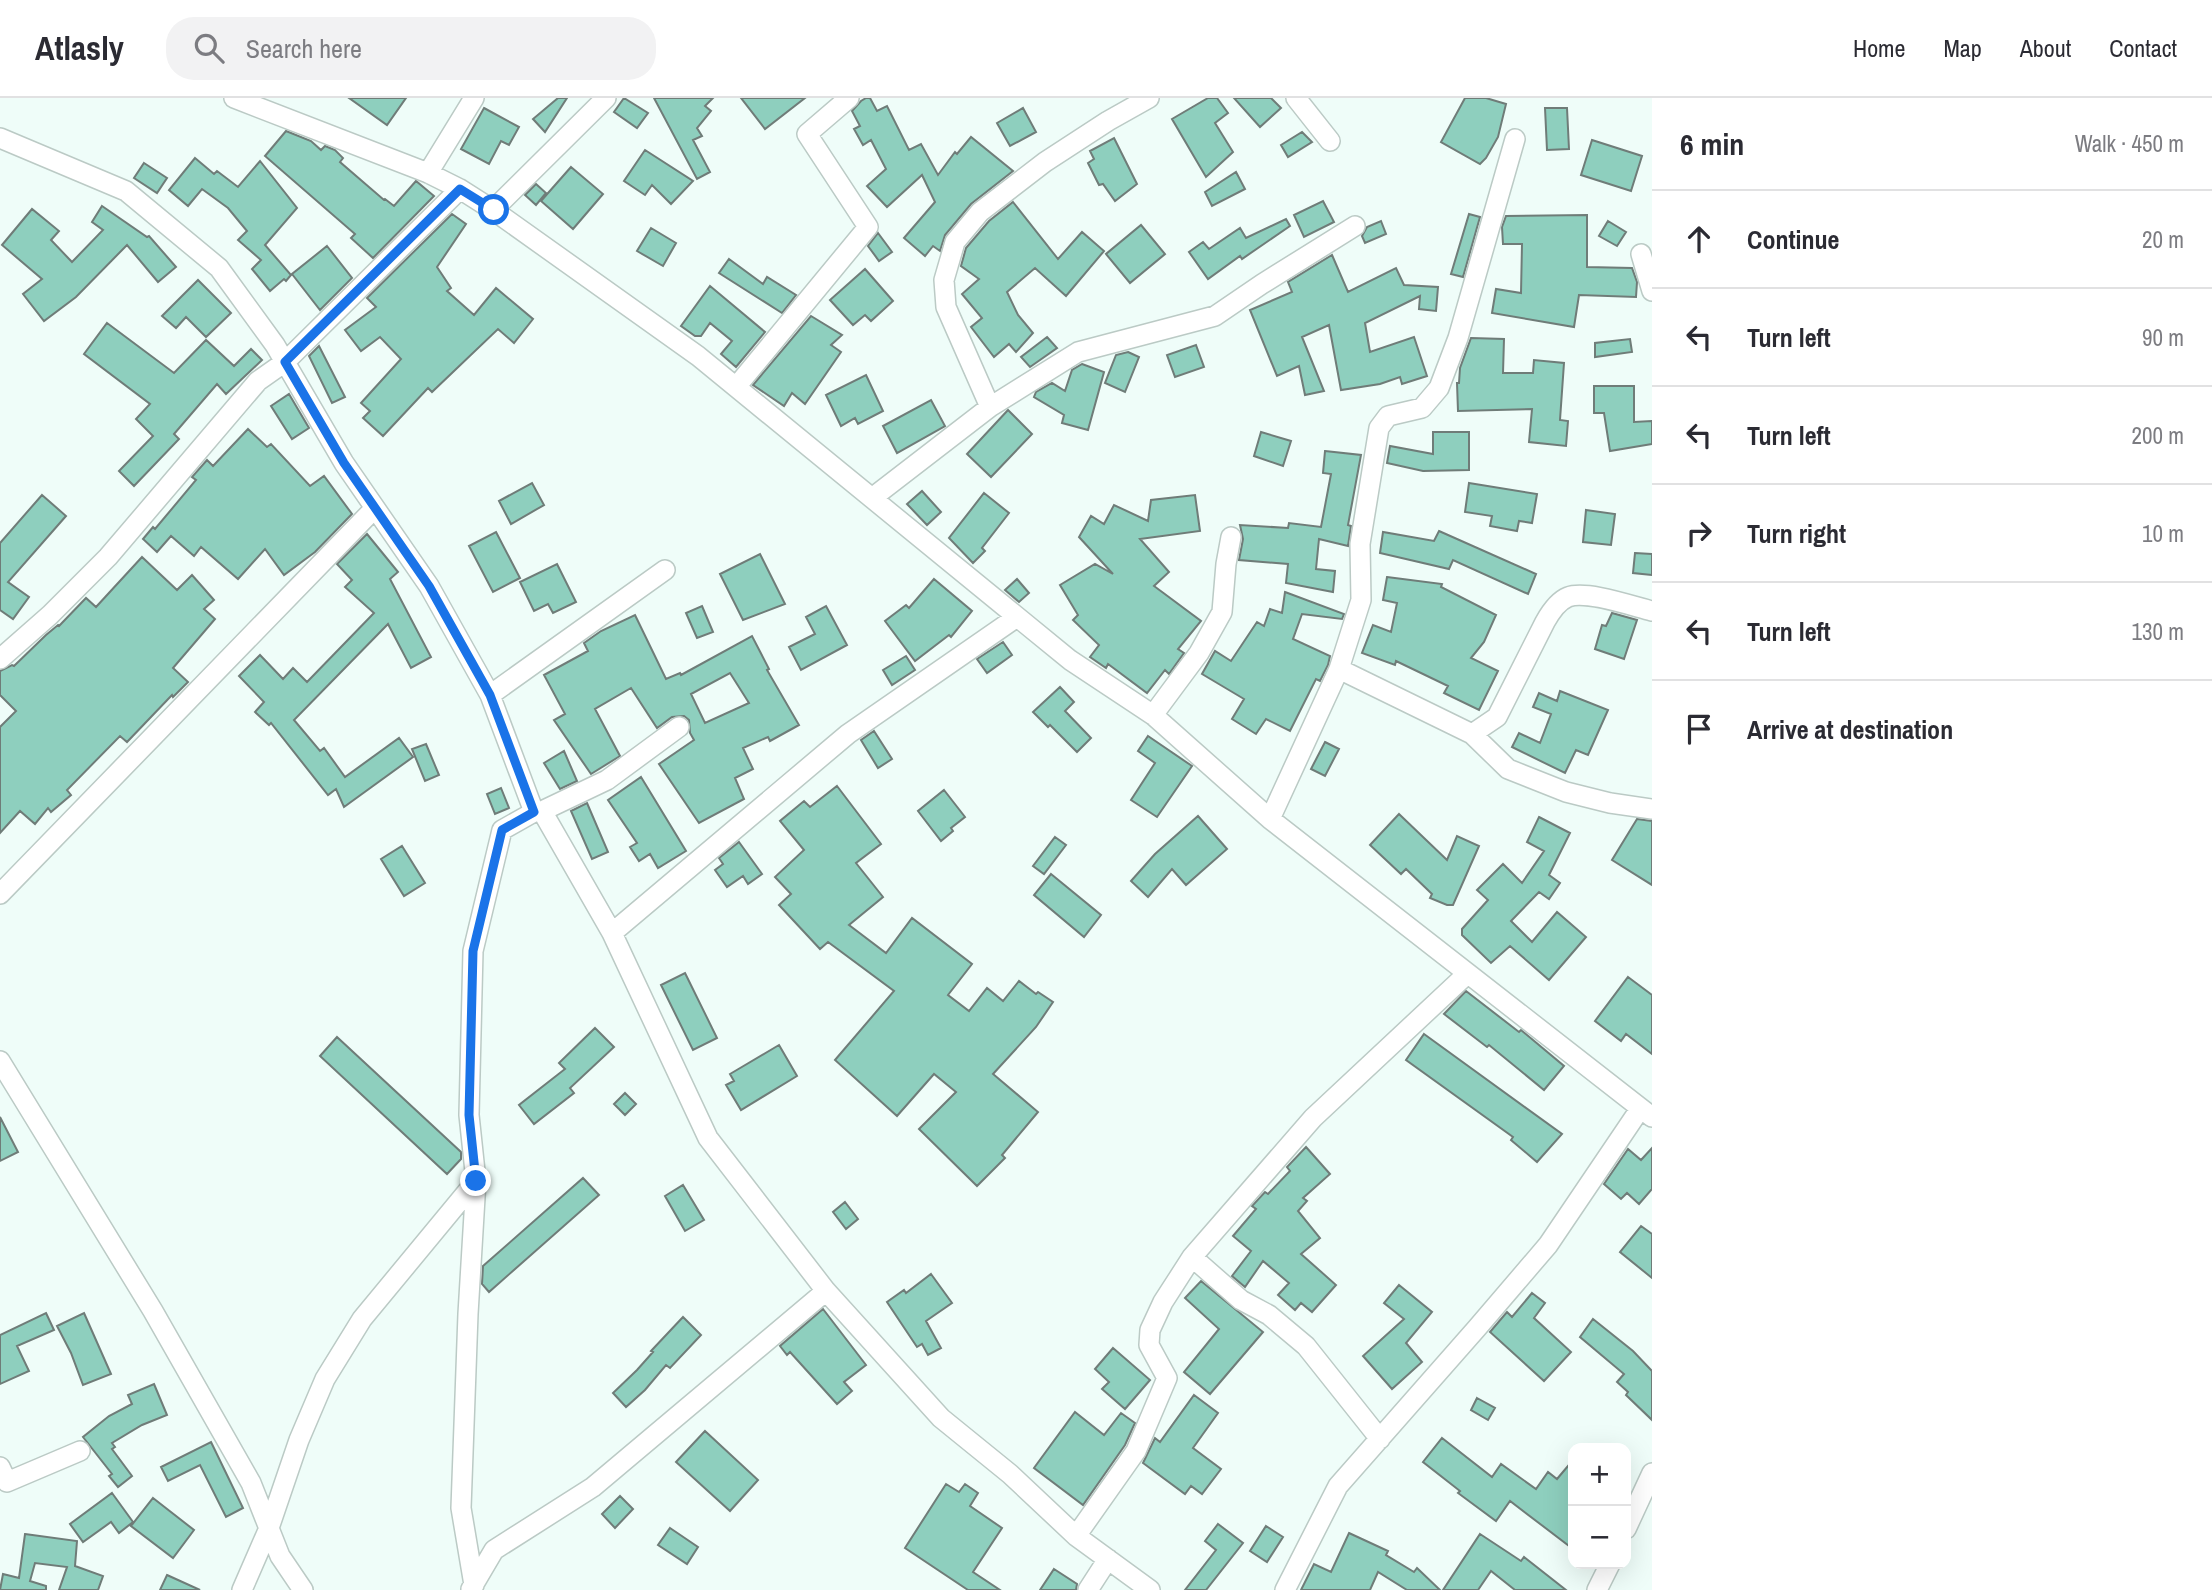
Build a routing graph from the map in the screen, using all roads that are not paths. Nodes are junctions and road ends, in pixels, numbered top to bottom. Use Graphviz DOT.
graph roads {
  1 [pos="234,98"];
  2 [pos="474,98"];
  3 [pos="606,98"];
  4 [pos="849,98"];
  5 [pos="1149,98"];
  6 [pos="1296,98"];
  7 [pos="0,138"];
  8 [pos="1515,139"];
  9 [pos="1330,141"];
  10 [pos="428,173"];
  11 [pos="460,189"];
  12 [pos="494,210"];
  13 [pos="1355,226"];
  14 [pos="1641,254"];
  15 [pos="1652,291"];
  16 [pos="285,362"];
  17 [pos="736,387"];
  18 [pos="990,407"];
  19 [pos="872,498"];
  20 [pos="375,508"];
  21 [pos="1231,537"];
  22 [pos="665,570"];
  23 [pos="1652,611"];
  24 [pos="1017,617"];
  25 [pos="0,659"];
  26 [pos="1339,669"];
  27 [pos="490,695"];
  28 [pos="1153,715"];
  29 [pos="679,727"];
  30 [pos="1472,734"];
  31 [pos="1652,809"];
  32 [pos="538,812"];
  33 [pos="1270,819"];
  34 [pos="0,894"];
  35 [pos="612,933"];
  36 [pos="1467,974"];
  37 [pos="0,1061"];
  38 [pos="1646,1113"];
  39 [pos="476,1181"];
  40 [pos="1192,1257"];
  41 [pos="827,1291"];
  42 [pos="1380,1439"];
  43 [pos="80,1451"];
  44 [pos="0,1467"];
  45 [pos="1652,1473"];
  46 [pos="1631,1518"];
  47 [pos="269,1528"];
  48 [pos="1076,1536"];
  49 [pos="1108,1559"];
  50 [pos="1607,1569"];
  51 [pos="472,1587"];
  52 [pos="242,1590"];
  53 [pos="303,1590"];
  54 [pos="1088,1590"];
  55 [pos="1150,1590"];
  56 [pos="1285,1590"];
  57 [pos="1597,1590"];
  1 -- 10 [label="street"];
  2 -- 10 [label="street"];
  3 -- 12 [label="street"];
  4 -- 17 [label="street"];
  5 -- 18 [label="street"];
  6 -- 9 [label="street"];
  7 -- 16 [label="street"];
  8 -- 26 [label="street"];
  10 -- 11 [label="street"];
  11 -- 12 [label="street"];
  11 -- 16 [label="street"];
  12 -- 17 [label="street"];
  13 -- 18 [label="street"];
  14 -- 15 [label="street"];
  16 -- 20 [label="street"];
  16 -- 25 [label="street"];
  17 -- 19 [label="street"];
  18 -- 19 [label="street"];
  19 -- 24 [label="street"];
  20 -- 27 [label="street"];
  20 -- 34 [label="street"];
  21 -- 28 [label="street"];
  22 -- 27 [label="street"];
  23 -- 30 [label="street"];
  24 -- 28 [label="street"];
  24 -- 35 [label="street"];
  26 -- 30 [label="street"];
  26 -- 33 [label="street"];
  27 -- 32 [label="street"];
  28 -- 33 [label="street"];
  29 -- 32 [label="street"];
  30 -- 31 [label="street"];
  32 -- 35 [label="street"];
  32 -- 39 [label="street"];
  33 -- 36 [label="street"];
  35 -- 41 [label="street"];
  36 -- 38 [label="street"];
  36 -- 40 [label="street"];
  37 -- 47 [label="street"];
  38 -- 42 [label="street"];
  39 -- 47 [label="street"];
  39 -- 51 [label="street"];
  40 -- 42 [label="street"];
  40 -- 48 [label="street"];
  41 -- 48 [label="street"];
  41 -- 51 [label="street"];
  42 -- 56 [label="street"];
  43 -- 44 [label="street"];
  45 -- 46 [label="street"];
  47 -- 52 [label="street"];
  47 -- 53 [label="street"];
  48 -- 49 [label="street"];
  49 -- 54 [label="street"];
  49 -- 55 [label="street"];
  50 -- 57 [label="street"];
}
